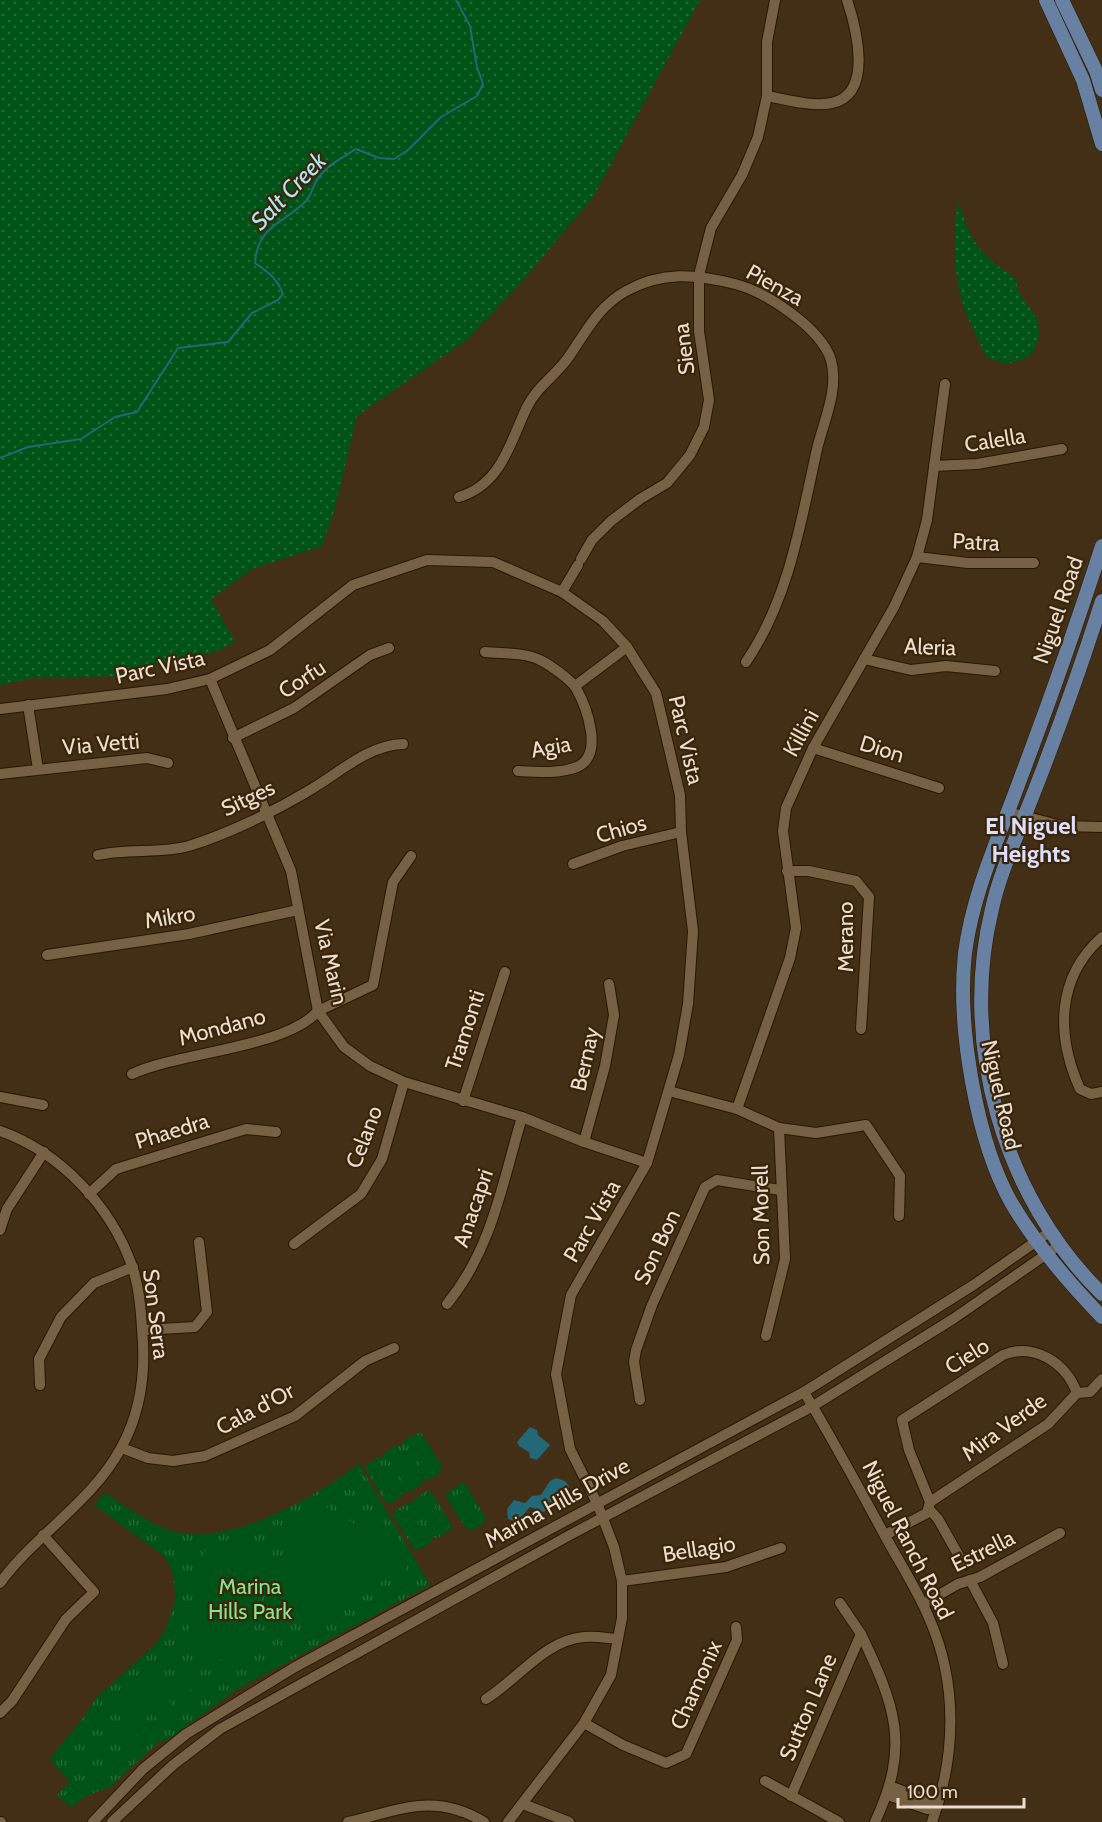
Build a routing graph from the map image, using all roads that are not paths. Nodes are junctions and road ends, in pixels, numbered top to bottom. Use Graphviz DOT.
graph roads {
  1 [pos="775,0"];
  2 [pos="847,0"];
  3 [pos="1046,0"];
  4 [pos="1062,0"];
  5 [pos="1102,90"];
  6 [pos="767,96"];
  7 [pos="1102,144"];
  8 [pos="699,275"];
  9 [pos="945,384"];
  10 [pos="1062,449"];
  11 [pos="934,466"];
  12 [pos="459,497"];
  13 [pos="1102,546"];
  14 [pos="917,557"];
  15 [pos="1034,563"];
  16 [pos="562,592"];
  17 [pos="1102,601"];
  18 [pos="627,647"];
  19 [pos="389,648"];
  20 [pos="485,652"];
  21 [pos="864,659"];
  22 [pos="746,662"];
  23 [pos="995,670"];
  24 [pos="210,679"];
  25 [pos="575,686"];
  26 [pos="28,705"];
  27 [pos="0,709"];
  28 [pos="233,738"];
  29 [pos="403,744"];
  30 [pos="813,748"];
  31 [pos="168,763"];
  32 [pos="38,769"];
  33 [pos="518,771"];
  34 [pos="0,774"];
  35 [pos="939,788"];
  36 [pos="1008,812"];
  37 [pos="266,813"];
  38 [pos="1025,814"];
  39 [pos="1102,827"];
  40 [pos="681,832"];
  41 [pos="98,855"];
  42 [pos="411,856"];
  43 [pos="573,864"];
  44 [pos="787,871"];
  45 [pos="298,910"];
  46 [pos="1102,937"];
  47 [pos="47,955"];
  48 [pos="504,972"];
  49 [pos="609,984"];
  50 [pos="318,1011"];
  51 [pos="861,1029"];
  52 [pos="132,1074"];
  53 [pos="404,1082"];
  54 [pos="669,1091"];
  55 [pos="1102,1092"];
  56 [pos="0,1096"];
  57 [pos="463,1101"];
  58 [pos="43,1105"];
  59 [pos="737,1109"];
  60 [pos="522,1117"];
  61 [pos="779,1128"];
  62 [pos="0,1131"];
  63 [pos="276,1132"];
  64 [pos="584,1142"];
  65 [pos="44,1152"];
  66 [pos="647,1163"];
  67 [pos="780,1190"];
  68 [pos="89,1194"];
  69 [pos="3,1208"];
  70 [pos="899,1216"];
  71 [pos="0,1230"];
  72 [pos="1052,1231"];
  73 [pos="199,1242"];
  74 [pos="1036,1242"];
  75 [pos="294,1244"];
  76 [pos="1061,1244"];
  77 [pos="1046,1255"];
  78 [pos="133,1267"];
  79 [pos="1102,1294"];
  80 [pos="447,1304"];
  81 [pos="1102,1317"];
  82 [pos="142,1330"];
  83 [pos="766,1336"];
  84 [pos="394,1348"];
  85 [pos="1102,1379"];
  86 [pos="40,1385"];
  87 [pos="804,1392"];
  88 [pos="1077,1393"];
  89 [pos="640,1400"];
  90 [pos="813,1406"];
  91 [pos="122,1448"];
  92 [pos="597,1503"];
  93 [pos="930,1505"];
  94 [pos="602,1518"];
  95 [pos="1060,1533"];
  96 [pos="43,1535"];
  97 [pos="885,1535"];
  98 [pos="781,1548"];
  99 [pos="964,1565"];
  100 [pos="970,1580"];
  101 [pos="622,1581"];
  102 [pos="0,1583"];
  103 [pos="840,1603"];
  104 [pos="922,1604"];
  105 [pos="736,1627"];
  106 [pos="861,1634"];
  107 [pos="617,1639"];
  108 [pos="1003,1664"];
  109 [pos="486,1699"];
  110 [pos="0,1713"];
  111 [pos="584,1723"];
  112 [pos="765,1781"];
  113 [pos="889,1790"];
  114 [pos="791,1796"];
  115 [pos="524,1804"];
  116 [pos="937,1808"];
  117 [pos="93,1822"];
  118 [pos="112,1822"];
  119 [pos="348,1822"];
  120 [pos="484,1822"];
  121 [pos="508,1822"];
  122 [pos="569,1822"];
  123 [pos="840,1822"];
  124 [pos="875,1822"];
  125 [pos="932,1822"];
  1 -- 6 [label="street, Siena"];
  2 -- 6 [label="street"];
  3 -- 7 [label="main road"];
  4 -- 5 [label="main road"];
  6 -- 8 [label="street, Siena"];
  8 -- 12 [label="street, Pienza"];
  8 -- 16 [label="street, Siena"];
  8 -- 22 [label="street, Pienza"];
  9 -- 11 [label="street, Killini"];
  10 -- 11 [label="street, Calella"];
  11 -- 14 [label="street, Killini"];
  13 -- 36 [label="main road, Niguel Road"];
  14 -- 15 [label="street, Patra"];
  14 -- 21 [label="street, Killini"];
  16 -- 18 [label="street, Parc Vista"];
  16 -- 24 [label="street, Parc Vista"];
  17 -- 38 [label="main road, Niguel Road"];
  18 -- 25 [label="street"];
  18 -- 40 [label="street, Parc Vista"];
  19 -- 28 [label="street, Corfu"];
  20 -- 25 [label="street"];
  21 -- 23 [label="street, Aleria"];
  21 -- 30 [label="street, Killini"];
  24 -- 26 [label="street, Parc Vista"];
  24 -- 28 [label="street, Via Marin"];
  25 -- 33 [label="street, Agia"];
  26 -- 27 [label="street, Parc Vista"];
  26 -- 32 [label="street, Via Vetti"];
  28 -- 37 [label="street, Via Marin"];
  29 -- 37 [label="street, Sitges"];
  30 -- 35 [label="street, Dion"];
  30 -- 44 [label="street, Killini"];
  31 -- 32 [label="street, Via Vetti"];
  32 -- 34 [label="street, Via Vetti"];
  36 -- 38 [label="street"];
  36 -- 74 [label="main road, Niguel Road"];
  37 -- 41 [label="street, Sitges"];
  37 -- 45 [label="street, Via Marin"];
  38 -- 39 [label="street"];
  38 -- 72 [label="main road, Niguel Road"];
  40 -- 43 [label="street, Chios"];
  40 -- 54 [label="street, Parc Vista"];
  42 -- 50 [label="street, Mondano"];
  44 -- 51 [label="street, Merano"];
  44 -- 59 [label="street, Killini"];
  45 -- 47 [label="street, Mikro"];
  45 -- 50 [label="street, Via Marin"];
  46 -- 55 [label="street"];
  48 -- 57 [label="street, Tramonti"];
  49 -- 64 [label="street, Bernay"];
  50 -- 52 [label="street, Mondano"];
  50 -- 53 [label="street, Via Marin"];
  53 -- 57 [label="street, Via Marin"];
  53 -- 75 [label="street, Celano"];
  54 -- 59 [label="street"];
  54 -- 66 [label="street, Parc Vista"];
  56 -- 58 [label="street"];
  57 -- 60 [label="street, Via Marin"];
  59 -- 61 [label="street"];
  60 -- 64 [label="street, Via Marin"];
  60 -- 80 [label="street, Anacapri"];
  61 -- 67 [label="street, Son Morell"];
  61 -- 70 [label="street"];
  62 -- 65 [label="street, Son Serra"];
  63 -- 68 [label="street, Phaedra"];
  64 -- 66 [label="street, Via Marin"];
  65 -- 68 [label="street, Son Serra"];
  65 -- 69 [label="street"];
  66 -- 92 [label="street, Parc Vista"];
  67 -- 83 [label="street, Son Morell"];
  67 -- 89 [label="street, Son Bon"];
  68 -- 78 [label="street, Son Serra"];
  69 -- 71 [label="street"];
  72 -- 74 [label="street, Marina Hills Drive"];
  72 -- 76 [label="main road, Niguel Road"];
  73 -- 82 [label="street"];
  74 -- 77 [label="main road, Niguel Road"];
  74 -- 87 [label="street, Marina Hills Drive"];
  76 -- 77 [label="street, Marina Hills Drive"];
  76 -- 79 [label="main road, Niguel Road"];
  77 -- 81 [label="main road, Niguel Road"];
  77 -- 90 [label="street, Marina Hills Drive"];
  78 -- 82 [label="street, Son Serra"];
  78 -- 86 [label="street"];
  82 -- 91 [label="street, Son Serra"];
  84 -- 91 [label="street, Cala d'Or"];
  85 -- 88 [label="street, Mira Verde"];
  87 -- 90 [label="street, Niguel Ranch Road"];
  87 -- 92 [label="street, Marina Hills Drive"];
  88 -- 93 [label="street, Mira Verde"];
  88 -- 93 [label="street, Cielo"];
  90 -- 94 [label="street, Marina Hills Drive"];
  90 -- 97 [label="street, Niguel Ranch Road"];
  91 -- 96 [label="street, Son Serra"];
  92 -- 94 [label="street, Parc Vista"];
  92 -- 117 [label="street, Marina Hills Drive"];
  93 -- 97 [label="street, Mira Verde"];
  93 -- 99 [label="street"];
  94 -- 101 [label="street, Parc Vista"];
  94 -- 118 [label="street, Marina Hills Drive"];
  95 -- 100 [label="street, Estrella"];
  96 -- 102 [label="street, Son Serra"];
  96 -- 110 [label="street"];
  97 -- 104 [label="street, Niguel Ranch Road"];
  98 -- 101 [label="street, Bellagio"];
  100 -- 104 [label="street, Estrella"];
  100 -- 108 [label="street"];
  101 -- 107 [label="street, Parc Vista"];
  103 -- 106 [label="street, Sutton Lane"];
  104 -- 116 [label="street, Niguel Ranch Road"];
  105 -- 111 [label="street, Chamonix"];
  106 -- 113 [label="street, Sutton Lane"];
  106 -- 114 [label="street, Sutton Lane"];
  107 -- 109 [label="street"];
  107 -- 111 [label="street, Parc Vista"];
  111 -- 115 [label="street, Parc Vista"];
  112 -- 114 [label="street, Sutton Lane"];
  113 -- 116 [label="street"];
  113 -- 124 [label="street, Sutton Lane"];
  114 -- 123 [label="street, Sutton Lane"];
  115 -- 121 [label="street, Parc Vista"];
  115 -- 122 [label="street"];
  116 -- 125 [label="street, Niguel Ranch Road"];
  119 -- 120 [label="street"];
}
